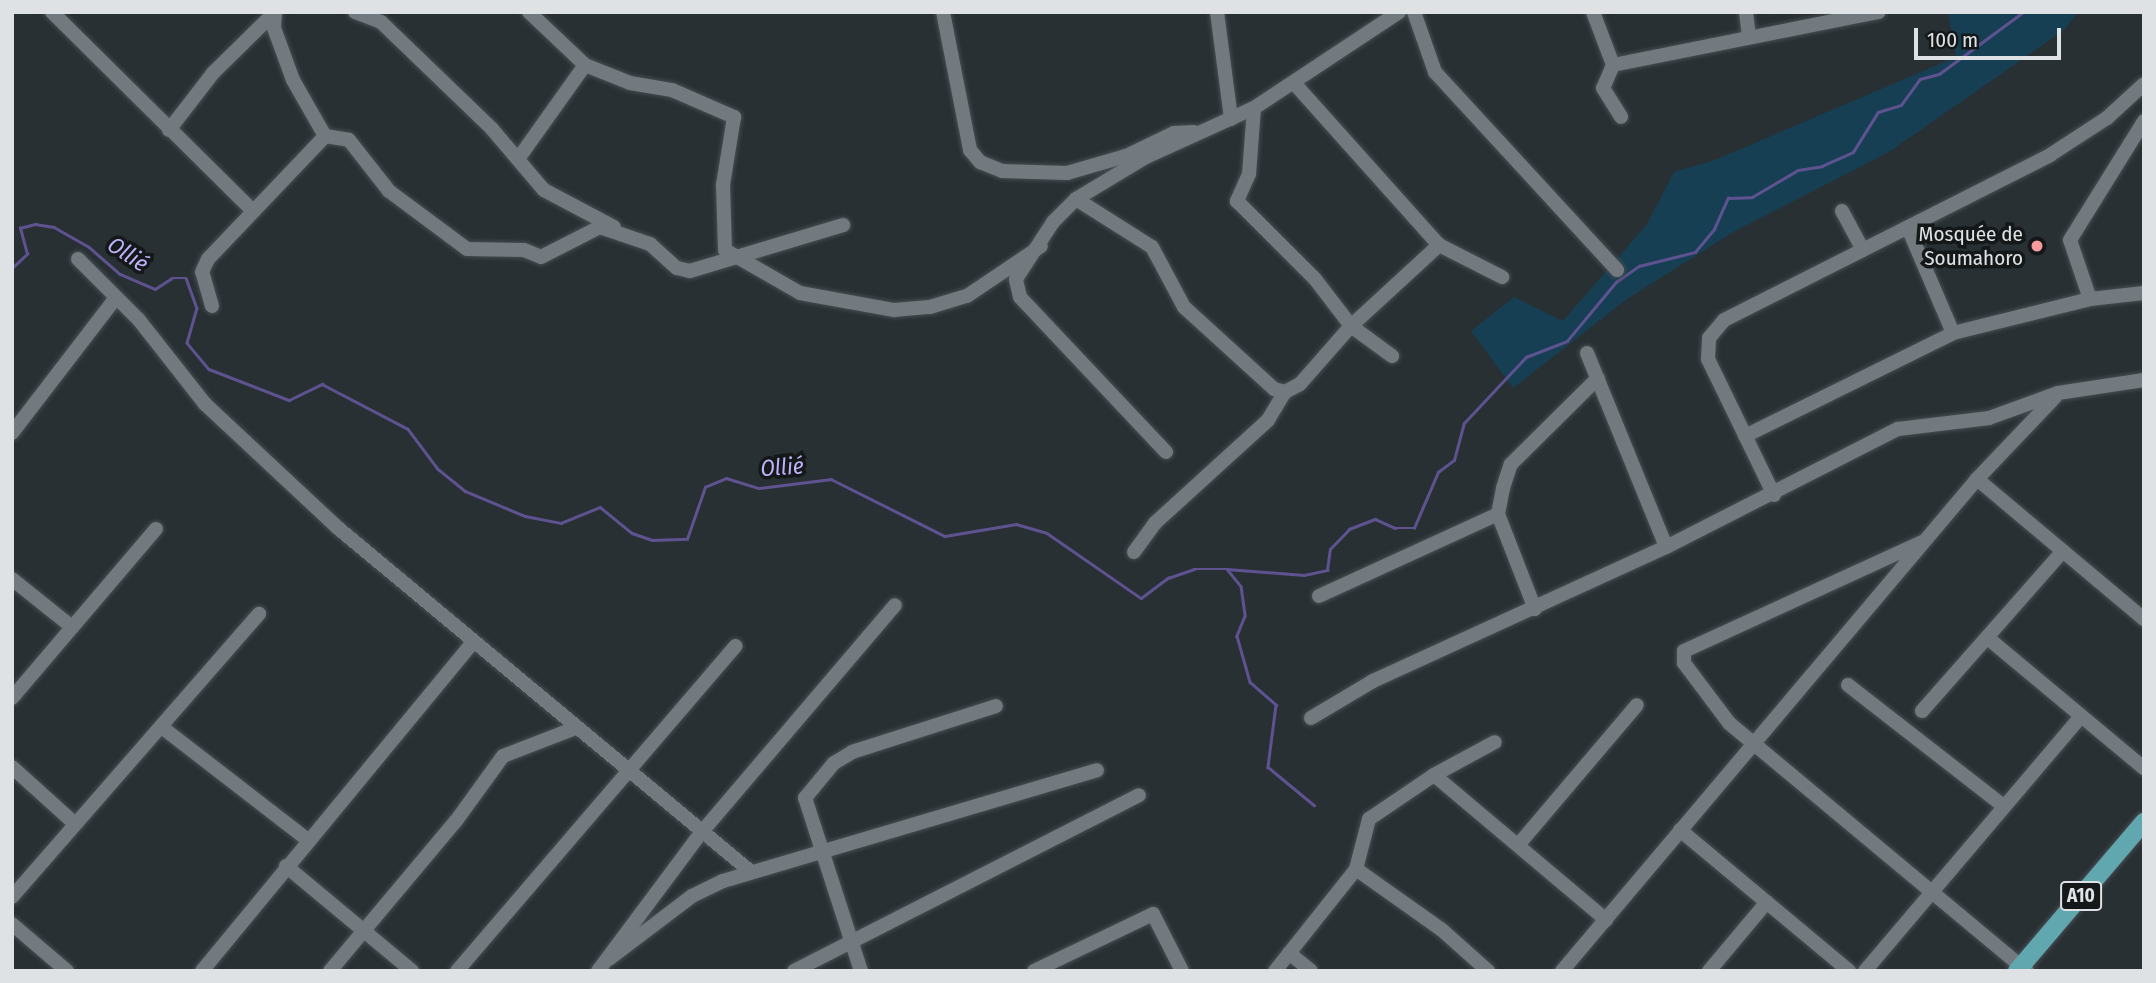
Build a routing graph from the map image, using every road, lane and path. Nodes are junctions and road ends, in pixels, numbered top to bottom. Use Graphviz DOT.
graph roads {
  1 [pos="275,12"];
  2 [pos="355,12"];
  3 [pos="529,12"];
  4 [pos="943,12"];
  5 [pos="1217,12"];
  6 [pos="1398,12"];
  7 [pos="1414,12"];
  8 [pos="1593,12"];
  9 [pos="1746,12"];
  10 [pos="1879,12"];
  11 [pos="58,13"];
  12 [pos="1749,36"];
  13 [pos="585,65"];
  14 [pos="1613,65"];
  15 [pos="1294,83"];
  16 [pos="2144,84"];
  17 [pos="1254,108"];
  18 [pos="1621,117"];
  19 [pos="1231,118"];
  20 [pos="2144,121"];
  21 [pos="169,130"];
  22 [pos="1202,132"];
  23 [pos="325,136"];
  24 [pos="518,159"];
  25 [pos="1076,199"];
  26 [pos="251,209"];
  27 [pos="1842,211"];
  28 [pos="843,225"];
  29 [pos="1908,228"];
  30 [pos="618,229"];
  31 [pos="1439,245"];
  32 [pos="1041,246"];
  33 [pos="1863,250"];
  34 [pos="729,257"];
  35 [pos="78,259"];
  36 [pos="1617,270"];
  37 [pos="1502,277"];
  38 [pos="2144,293"];
  39 [pos="115,299"];
  40 [pos="2090,299"];
  41 [pos="212,306"];
  42 [pos="1352,326"];
  43 [pos="1953,333"];
  44 [pos="1587,353"];
  45 [pos="1392,356"];
  46 [pos="1598,378"];
  47 [pos="2144,380"];
  48 [pos="1285,391"];
  49 [pos="2058,393"];
  50 [pos="12,433"];
  51 [pos="1745,436"];
  52 [pos="1166,452"];
  53 [pos="1977,479"];
  54 [pos="1774,495"];
  55 [pos="1498,514"];
  56 [pos="156,529"];
  57 [pos="1925,541"];
  58 [pos="1666,547"];
  59 [pos="2063,551"];
  60 [pos="1134,552"];
  61 [pos="12,579"];
  62 [pos="1319,596"];
  63 [pos="895,605"];
  64 [pos="1535,610"];
  65 [pos="259,614"];
  66 [pos="2144,618"];
  67 [pos="72,627"];
  68 [pos="1989,639"];
  69 [pos="472,643"];
  70 [pos="736,646"];
  71 [pos="1848,685"];
  72 [pos="12,698"];
  73 [pos="1637,705"];
  74 [pos="996,706"];
  75 [pos="1923,710"];
  76 [pos="2081,716"];
  77 [pos="1311,718"];
  78 [pos="163,727"];
  79 [pos="573,729"];
  80 [pos="1495,742"];
  81 [pos="1755,742"];
  82 [pos="12,767"];
  83 [pos="2144,768"];
  84 [pos="1097,770"];
  85 [pos="628,772"];
  86 [pos="1434,775"];
  87 [pos="1139,795"];
  88 [pos="2002,805"];
  89 [pos="2144,822"];
  90 [pos="74,823"];
  91 [pos="1680,830"];
  92 [pos="701,833"];
  93 [pos="308,840"];
  94 [pos="1519,844"];
  95 [pos="819,852"];
  96 [pos="286,866"];
  97 [pos="1356,869"];
  98 [pos="750,871"];
  99 [pos="1933,890"];
  100 [pos="12,897"];
  101 [pos="1767,902"];
  102 [pos="1606,920"];
  103 [pos="12,925"];
  104 [pos="365,931"];
  105 [pos="850,944"];
  106 [pos="1289,953"];
  107 [pos="608,958"];
  108 [pos="2022,969"];
  109 [pos="66,971"];
  110 [pos="202,971"];
  111 [pos="330,971"];
  112 [pos="412,971"];
  113 [pos="457,971"];
  114 [pos="598,971"];
  115 [pos="794,971"];
  116 [pos="861,971"];
  117 [pos="1034,971"];
  118 [pos="1182,971"];
  119 [pos="1275,971"];
  120 [pos="1311,971"];
  121 [pos="1488,971"];
  122 [pos="1562,971"];
  123 [pos="1709,971"];
  124 [pos="1849,971"];
  125 [pos="1865,971"];
  1 -- 21 [label="street"];
  1 -- 23 [label="street"];
  2 -- 24 [label="street"];
  3 -- 13 [label="street"];
  4 -- 22 [label="street"];
  5 -- 19 [label="street"];
  6 -- 15 [label="street"];
  7 -- 36 [label="street"];
  8 -- 14 [label="street"];
  9 -- 12 [label="street"];
  10 -- 12 [label="street"];
  11 -- 21 [label="street"];
  12 -- 14 [label="street"];
  13 -- 24 [label="street"];
  13 -- 34 [label="street"];
  14 -- 18 [label="street"];
  15 -- 17 [label="street"];
  15 -- 31 [label="street"];
  16 -- 29 [label="street"];
  17 -- 19 [label="street"];
  17 -- 42 [label="street"];
  19 -- 22 [label="street"];
  20 -- 40 [label="street"];
  21 -- 26 [label="street"];
  22 -- 25 [label="street"];
  23 -- 26 [label="street"];
  23 -- 30 [label="street"];
  24 -- 30 [label="street"];
  25 -- 32 [label="street"];
  25 -- 48 [label="street"];
  26 -- 41 [label="street"];
  27 -- 33 [label="street"];
  28 -- 34 [label="street"];
  29 -- 33 [label="street"];
  29 -- 43 [label="street"];
  30 -- 34 [label="street"];
  31 -- 37 [label="street"];
  31 -- 42 [label="street"];
  32 -- 34 [label="street"];
  32 -- 52 [label="street"];
  33 -- 51 [label="street"];
  35 -- 39 [label="street"];
  38 -- 40 [label="street"];
  39 -- 50 [label="street"];
  39 -- 69 [label="street"];
  40 -- 43 [label="street"];
  42 -- 45 [label="street"];
  42 -- 48 [label="street"];
  43 -- 51 [label="street"];
  44 -- 46 [label="street"];
  46 -- 55 [label="street"];
  46 -- 58 [label="street"];
  47 -- 49 [label="street"];
  48 -- 60 [label="street"];
  49 -- 53 [label="street"];
  49 -- 54 [label="street"];
  51 -- 54 [label="street"];
  53 -- 57 [label="street"];
  53 -- 59 [label="street"];
  54 -- 58 [label="street"];
  55 -- 62 [label="street"];
  55 -- 64 [label="street"];
  56 -- 67 [label="street"];
  57 -- 81 [label="street"];
  57 -- 81 [label="street"];
  58 -- 64 [label="street"];
  59 -- 66 [label="street"];
  59 -- 68 [label="street"];
  61 -- 67 [label="street"];
  63 -- 92 [label="street"];
  64 -- 77 [label="street"];
  65 -- 78 [label="street"];
  67 -- 72 [label="street"];
  68 -- 75 [label="street"];
  68 -- 76 [label="street"];
  69 -- 79 [label="street"];
  69 -- 93 [label="street"];
  70 -- 85 [label="street"];
  71 -- 88 [label="street"];
  73 -- 94 [label="street"];
  74 -- 95 [label="street"];
  76 -- 83 [label="street"];
  76 -- 88 [label="street"];
  78 -- 90 [label="street"];
  78 -- 93 [label="street"];
  79 -- 85 [label="street"];
  79 -- 104 [label="street"];
  80 -- 86 [label="street"];
  81 -- 91 [label="street"];
  81 -- 99 [label="street"];
  82 -- 90 [label="street"];
  84 -- 95 [label="street"];
  85 -- 92 [label="street"];
  85 -- 113 [label="street"];
  86 -- 94 [label="street"];
  86 -- 97 [label="street"];
  87 -- 105 [label="street"];
  88 -- 99 [label="street"];
  89 -- 108 [label="main road, A10"];
  90 -- 100 [label="street"];
  91 -- 101 [label="street"];
  91 -- 102 [label="street"];
  92 -- 98 [label="street"];
  92 -- 107 [label="street"];
  93 -- 96 [label="street"];
  94 -- 102 [label="street"];
  95 -- 98 [label="street"];
  95 -- 105 [label="street"];
  96 -- 104 [label="street"];
  96 -- 110 [label="street"];
  97 -- 106 [label="street"];
  97 -- 121 [label="street"];
  98 -- 107 [label="street"];
  99 -- 108 [label="street"];
  99 -- 125 [label="street"];
  101 -- 123 [label="street"];
  101 -- 124 [label="street"];
  102 -- 122 [label="street"];
  103 -- 109 [label="street"];
  104 -- 111 [label="street"];
  104 -- 112 [label="street"];
  105 -- 115 [label="street"];
  105 -- 116 [label="street"];
  106 -- 119 [label="street"];
  106 -- 120 [label="street"];
  107 -- 114 [label="street"];
  117 -- 118 [label="street"];
}
